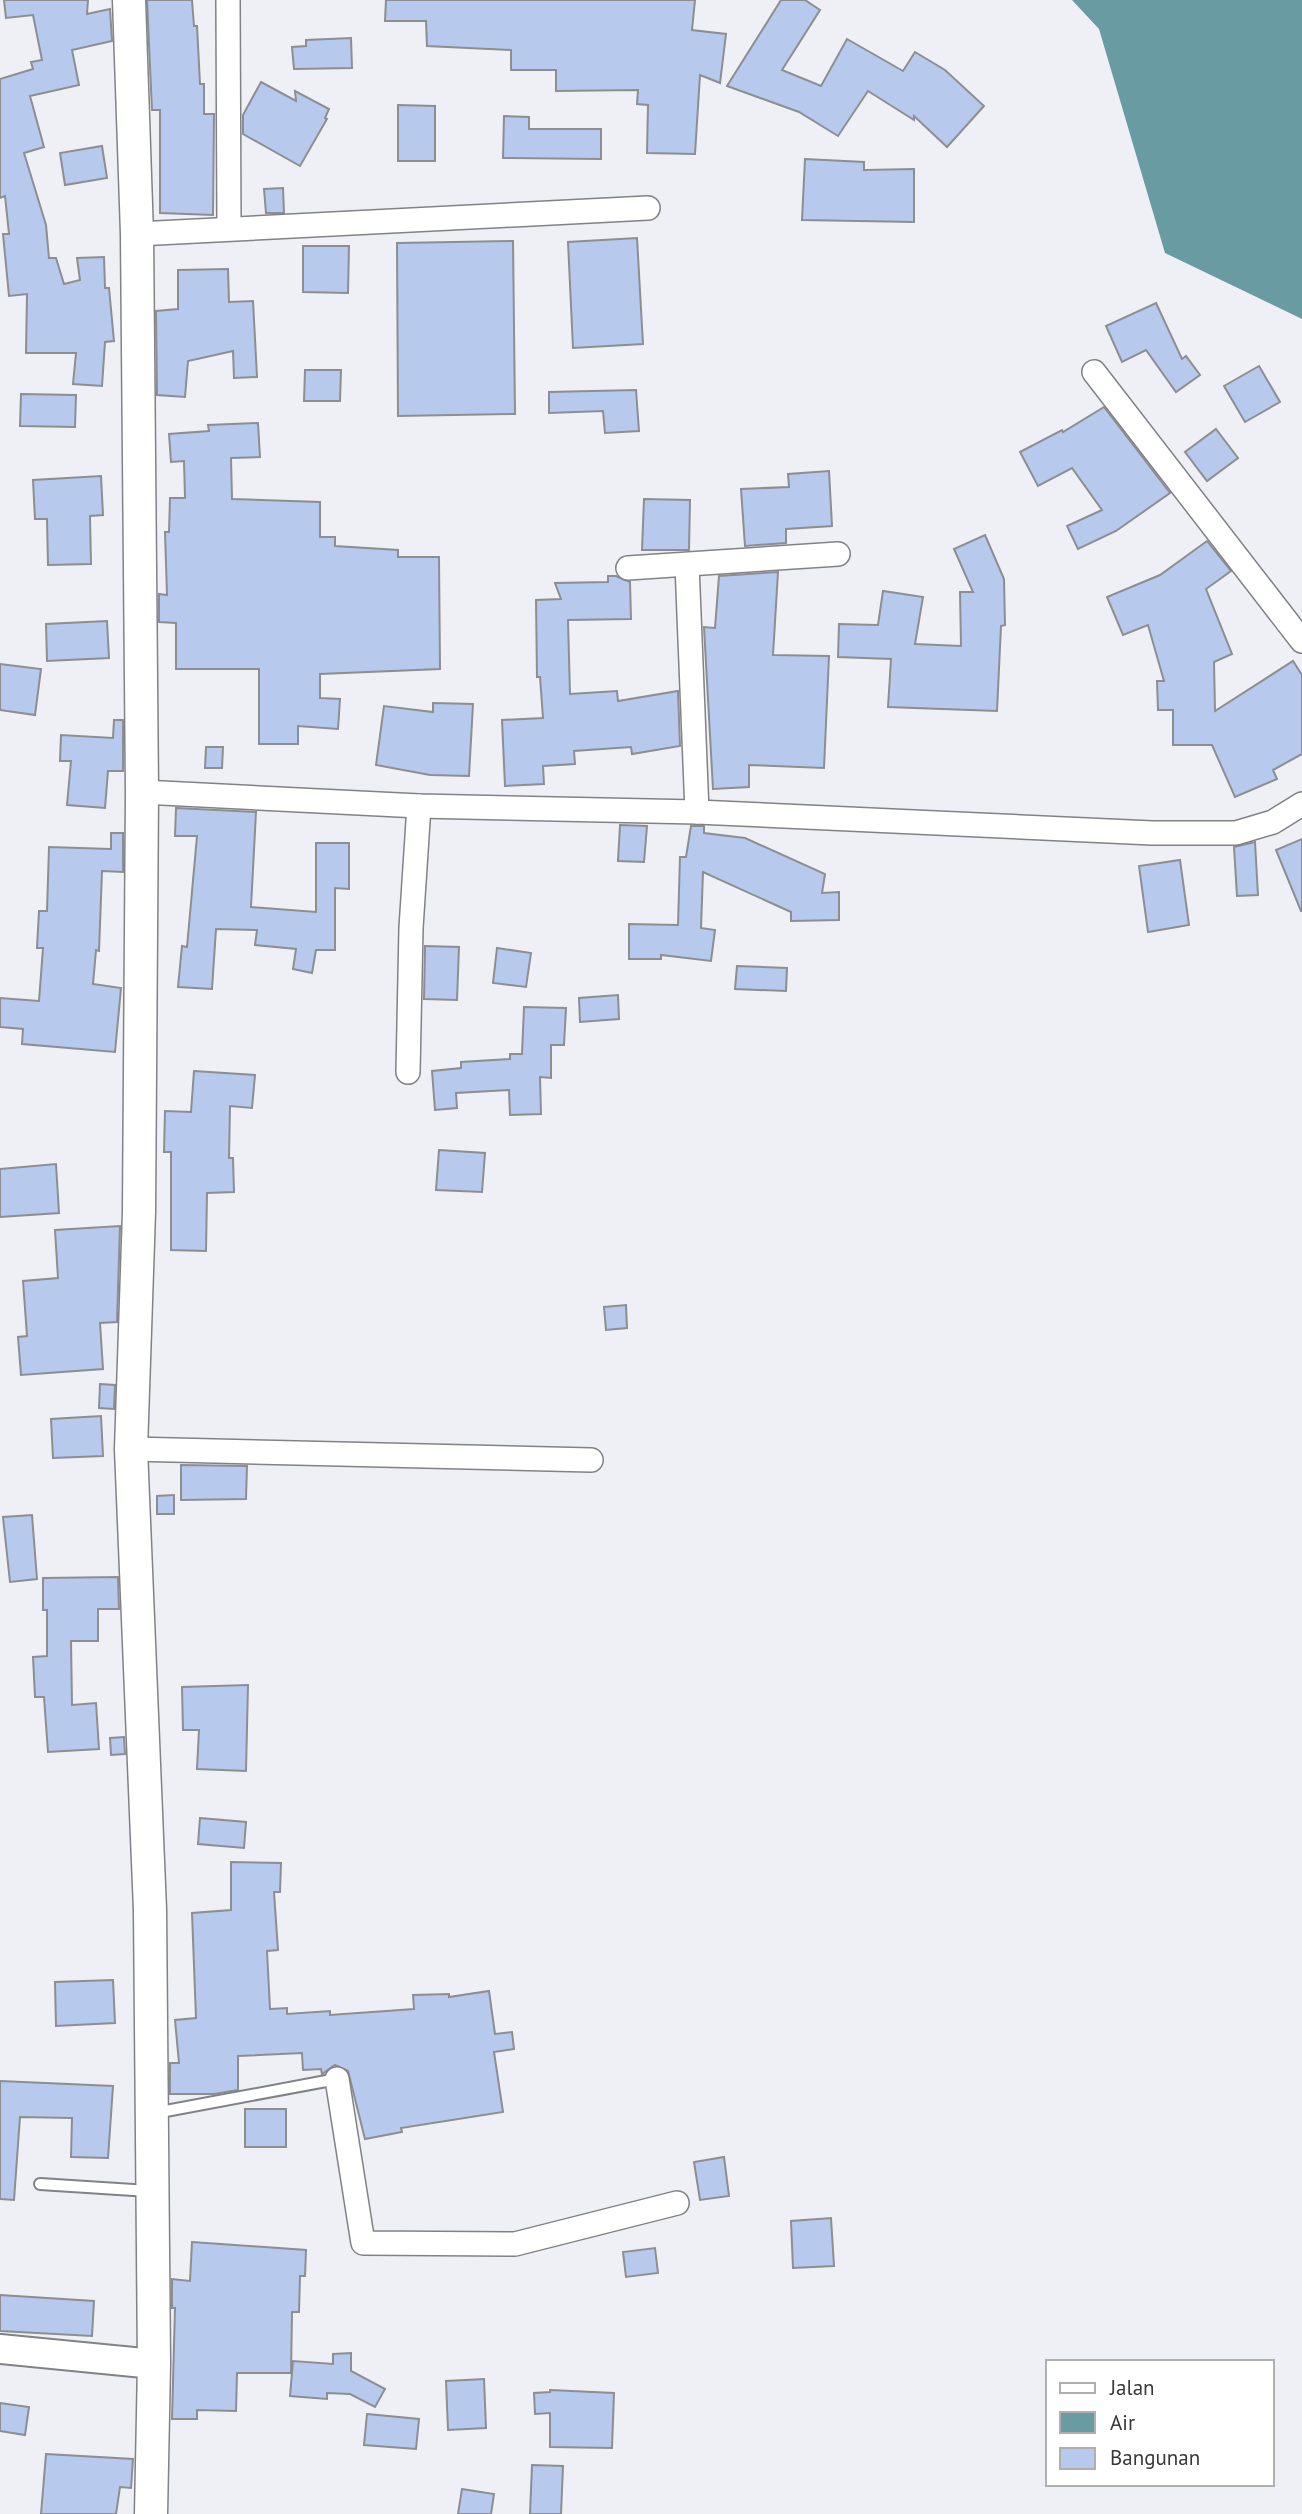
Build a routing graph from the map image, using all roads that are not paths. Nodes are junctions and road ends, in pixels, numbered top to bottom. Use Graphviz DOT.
graph roads {
  1 [pos="129,0"];
  2 [pos="228,0"];
  3 [pos="648,208"];
  4 [pos="229,228"];
  5 [pos="137,234"];
  6 [pos="1094,372"];
  7 [pos="838,554"];
  8 [pos="687,565"];
  9 [pos="628,568"];
  10 [pos="1302,641"];
  11 [pos="142,792"];
  12 [pos="1302,804"];
  13 [pos="419,806"];
  14 [pos="697,812"];
  15 [pos="408,1072"];
  16 [pos="131,1449"];
  17 [pos="591,1460"];
  18 [pos="337,2079"];
  19 [pos="152,2114"];
  20 [pos="40,2184"];
  21 [pos="153,2191"];
  22 [pos="677,2203"];
  23 [pos="0,2349"];
  24 [pos="154,2364"];
  25 [pos="151,2514"];
  1 -- 5 [label="main road"];
  2 -- 4 [label="street"];
  3 -- 4 [label="street"];
  4 -- 5 [label="street"];
  5 -- 11 [label="main road"];
  6 -- 10 [label="street"];
  7 -- 8 [label="street"];
  8 -- 9 [label="street"];
  8 -- 14 [label="street"];
  11 -- 13 [label="street"];
  11 -- 16 [label="main road"];
  12 -- 14 [label="street"];
  13 -- 14 [label="street"];
  13 -- 15 [label="street"];
  16 -- 17 [label="street"];
  16 -- 19 [label="main road"];
  18 -- 19 [label="lane"];
  18 -- 22 [label="street"];
  19 -- 21 [label="main road"];
  20 -- 21 [label="lane"];
  21 -- 24 [label="main road"];
  23 -- 24 [label="street"];
  24 -- 25 [label="main road"];
}
